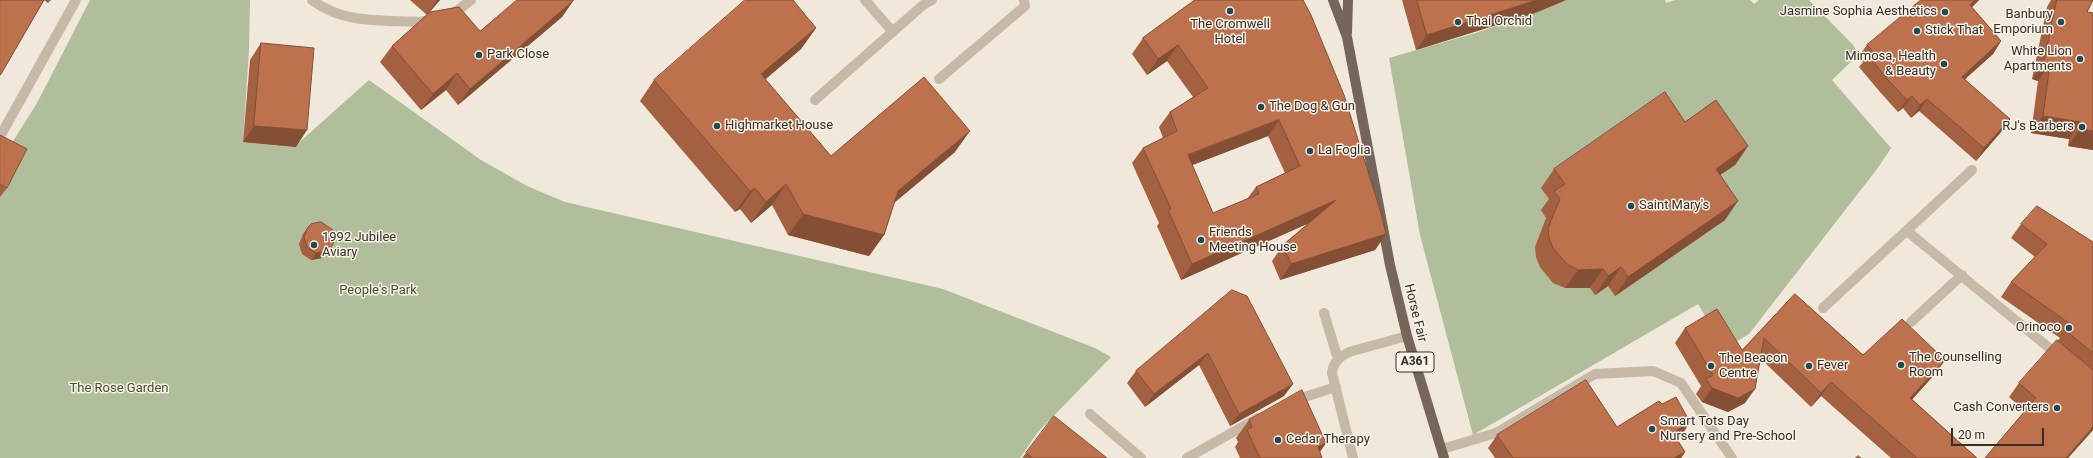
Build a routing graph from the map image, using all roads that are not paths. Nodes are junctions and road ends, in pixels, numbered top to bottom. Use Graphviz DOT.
graph roads {
  1 [pos="76,0"];
  2 [pos="312,0"];
  3 [pos="471,0"];
  4 [pos="865,0"];
  5 [pos="932,0"];
  6 [pos="1024,0"];
  7 [pos="1333,0"];
  8 [pos="1348,0"];
  9 [pos="893,32"];
  10 [pos="1347,37"];
  11 [pos="939,79"];
  12 [pos="814,100"];
  13 [pos="0,132"];
  14 [pos="1972,170"];
  15 [pos="1907,231"];
  16 [pos="1962,275"];
  17 [pos="1823,308"];
  18 [pos="1324,313"];
  19 [pos="1911,322"];
  20 [pos="1407,336"];
  21 [pos="1338,359"];
  22 [pos="2069,364"];
  23 [pos="1336,387"];
  24 [pos="1281,406"];
  25 [pos="1269,412"];
  26 [pos="1090,414"];
  27 [pos="1443,454"];
  28 [pos="1140,458"];
  29 [pos="1187,458"];
  30 [pos="1353,458"];
  31 [pos="1732,458"];
  1 -- 13 [label="street"];
  2 -- 3 [label="street"];
  4 -- 9 [label="street"];
  5 -- 9 [label="street"];
  6 -- 11 [label="street"];
  7 -- 10 [label="main road, A361"];
  8 -- 10 [label="main road, A361"];
  9 -- 12 [label="street"];
  10 -- 20 [label="main road, Horse Fair / A361"];
  14 -- 15 [label="street"];
  15 -- 16 [label="street"];
  15 -- 17 [label="street"];
  16 -- 19 [label="street"];
  16 -- 22 [label="street"];
  18 -- 21 [label="street"];
  20 -- 21 [label="street"];
  20 -- 27 [label="main road, Horse Fair / A361"];
  21 -- 23 [label="street"];
  23 -- 24 [label="street"];
  23 -- 30 [label="street"];
  25 -- 29 [label="street"];
  26 -- 28 [label="street"];
  27 -- 31 [label="street"];
}
